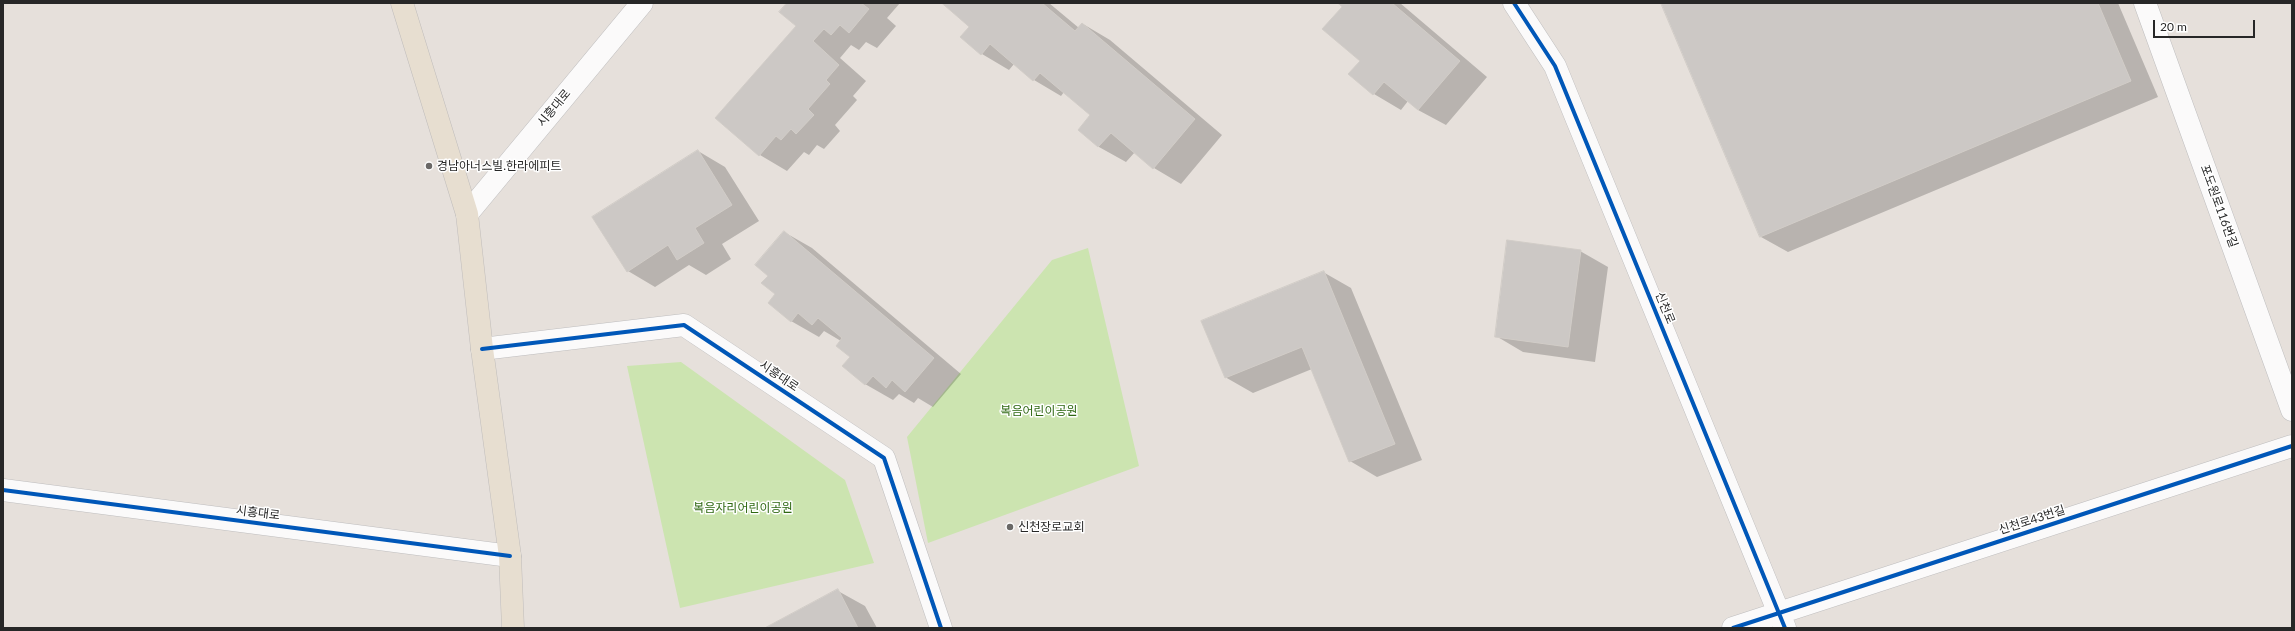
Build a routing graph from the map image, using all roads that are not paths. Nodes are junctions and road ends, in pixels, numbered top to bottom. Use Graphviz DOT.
graph roads {
  1 [pos="402,3"];
  2 [pos="642,3"];
  3 [pos="1514,3"];
  4 [pos="2145,3"];
  5 [pos="467,214"];
  6 [pos="482,349"];
  7 [pos="2292,410"];
  8 [pos="2292,446"];
  9 [pos="3,490"];
  10 [pos="510,556"];
  11 [pos="1781,620"];
  12 [pos="513,628"];
  13 [pos="941,628"];
  14 [pos="1733,628"];
  1 -- 5 [label="main road"];
  2 -- 5 [label="street, 시흥대로"];
  3 -- 11 [label="street, 신천로"];
  4 -- 7 [label="street, 포도원로116번길"];
  5 -- 6 [label="main road"];
  6 -- 10 [label="main road"];
  6 -- 13 [label="street, 시흥대로"];
  8 -- 11 [label="street, 신천로43번길"];
  9 -- 10 [label="street, 시흥대로"];
  10 -- 12 [label="main road"];
  11 -- 14 [label="street, 신천로43번길"];
}
